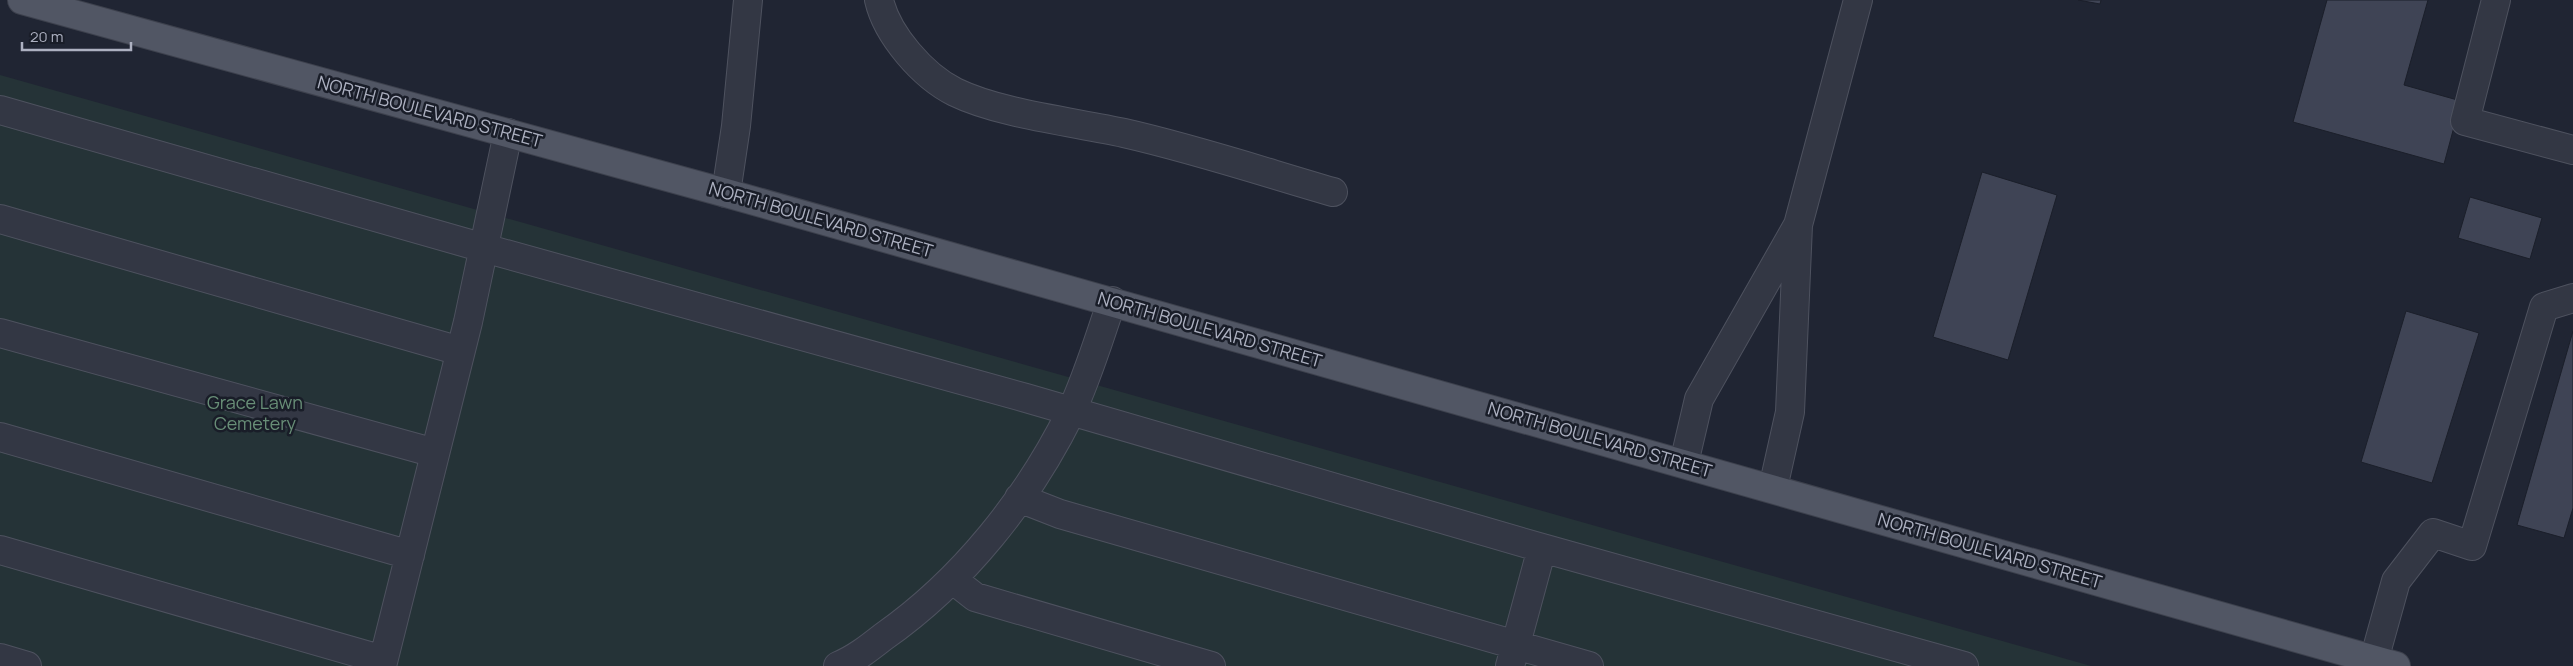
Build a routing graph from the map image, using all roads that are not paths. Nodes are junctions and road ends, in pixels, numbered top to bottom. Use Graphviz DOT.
graph roads {
  1 [pos="22,0"];
  2 [pos="748,0"];
  3 [pos="879,0"];
  4 [pos="1858,0"];
  5 [pos="2496,0"];
  6 [pos="0,110"];
  7 [pos="508,133"];
  8 [pos="2573,150"];
  9 [pos="1333,192"];
  10 [pos="726,193"];
  11 [pos="0,219"];
  12 [pos="1798,225"];
  13 [pos="484,248"];
  14 [pos="2573,298"];
  15 [pos="1112,301"];
  16 [pos="0,332"];
  17 [pos="460,351"];
  18 [pos="1071,411"];
  19 [pos="0,438"];
  20 [pos="435,453"];
  21 [pos="1684,463"];
  22 [pos="1773,488"];
  23 [pos="1019,498"];
  24 [pos="1542,548"];
  25 [pos="0,550"];
  26 [pos="410,555"];
  27 [pos="952,579"];
  28 [pos="1513,656"];
  29 [pos="0,658"];
  30 [pos="382,663"];
  31 [pos="2385,663"];
  32 [pos="848,664"];
  33 [pos="27,666"];
  34 [pos="1210,666"];
  35 [pos="1589,666"];
  36 [pos="1964,666"];
  1 -- 7 [label="main road, NORTH BOULEVARD STREET"];
  2 -- 10 [label="street"];
  3 -- 9 [label="street"];
  4 -- 12 [label="street"];
  5 -- 8 [label="street"];
  6 -- 13 [label="street"];
  7 -- 10 [label="main road, NORTH BOULEVARD STREET"];
  7 -- 13 [label="street"];
  10 -- 15 [label="main road, NORTH BOULEVARD STREET"];
  11 -- 17 [label="street"];
  12 -- 21 [label="street"];
  12 -- 22 [label="street"];
  13 -- 17 [label="street"];
  13 -- 18 [label="street"];
  14 -- 31 [label="street"];
  15 -- 18 [label="street"];
  15 -- 21 [label="main road, NORTH BOULEVARD STREET"];
  16 -- 20 [label="street"];
  17 -- 20 [label="street"];
  18 -- 23 [label="street"];
  18 -- 24 [label="street"];
  19 -- 26 [label="street"];
  20 -- 26 [label="street"];
  21 -- 22 [label="main road, NORTH BOULEVARD STREET"];
  22 -- 31 [label="main road, NORTH BOULEVARD STREET"];
  23 -- 27 [label="street"];
  23 -- 28 [label="street"];
  24 -- 28 [label="street"];
  24 -- 36 [label="street"];
  25 -- 30 [label="street"];
  26 -- 30 [label="street"];
  27 -- 32 [label="street"];
  27 -- 34 [label="street"];
  28 -- 35 [label="street"];
  29 -- 33 [label="street"];
}
